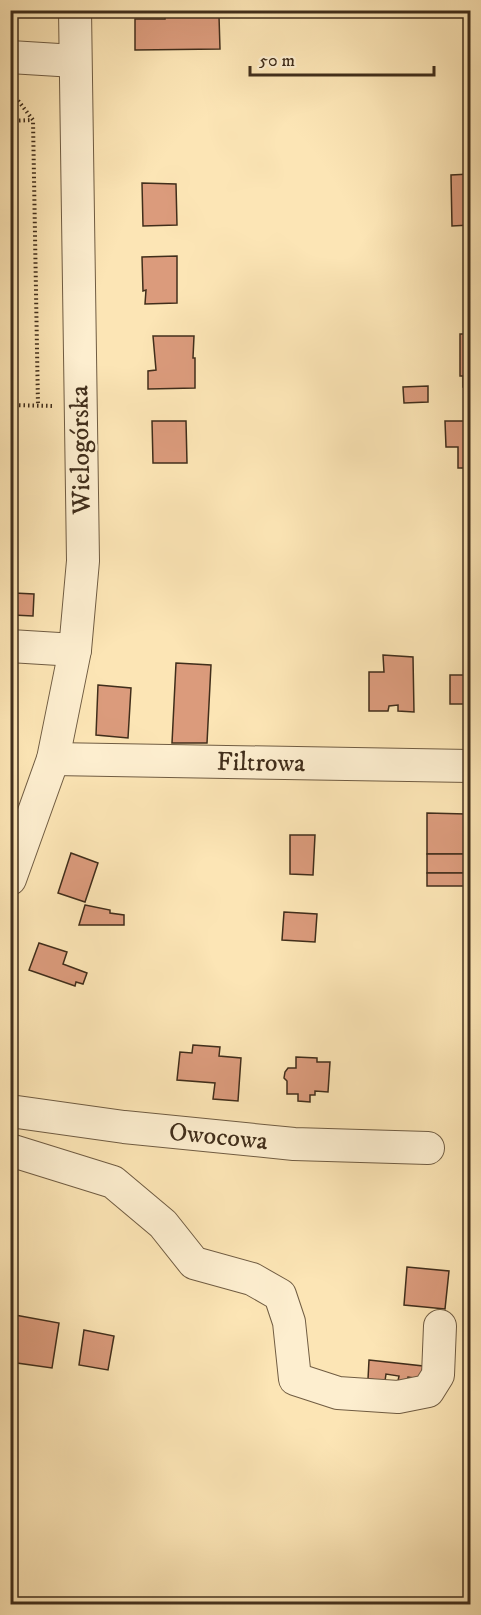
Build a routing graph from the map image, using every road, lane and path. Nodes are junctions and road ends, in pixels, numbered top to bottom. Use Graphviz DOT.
graph roads {
  1 [pos="75,10"];
  2 [pos="10,57"];
  3 [pos="75,62"];
  4 [pos="10,90"];
  5 [pos="33,120"];
  6 [pos="10,121"];
  7 [pos="10,405"];
  8 [pos="38,406"];
  9 [pos="81,406"];
  10 [pos="10,646"];
  11 [pos="75,650"];
  12 [pos="53,759"];
  13 [pos="471,766"];
  14 [pos="10,879"];
  15 [pos="10,1111"];
  16 [pos="428,1148"];
  17 [pos="10,1150"];
  18 [pos="440,1326"];
  1 -- 3 [label="street, Wielogórska"];
  2 -- 3 [label="street"];
  3 -- 9 [label="street, Wielogórska"];
  4 -- 5 [label="path"];
  5 -- 6 [label="path"];
  5 -- 8 [label="path"];
  7 -- 8 [label="path"];
  8 -- 9 [label="path"];
  9 -- 11 [label="street, Wielogórska"];
  10 -- 11 [label="street"];
  11 -- 12 [label="street, Wielogórska"];
  12 -- 13 [label="street, Filtrowa"];
  12 -- 14 [label="street, Wielogórska"];
  15 -- 16 [label="street, Owocowa"];
  17 -- 18 [label="street"];
}
